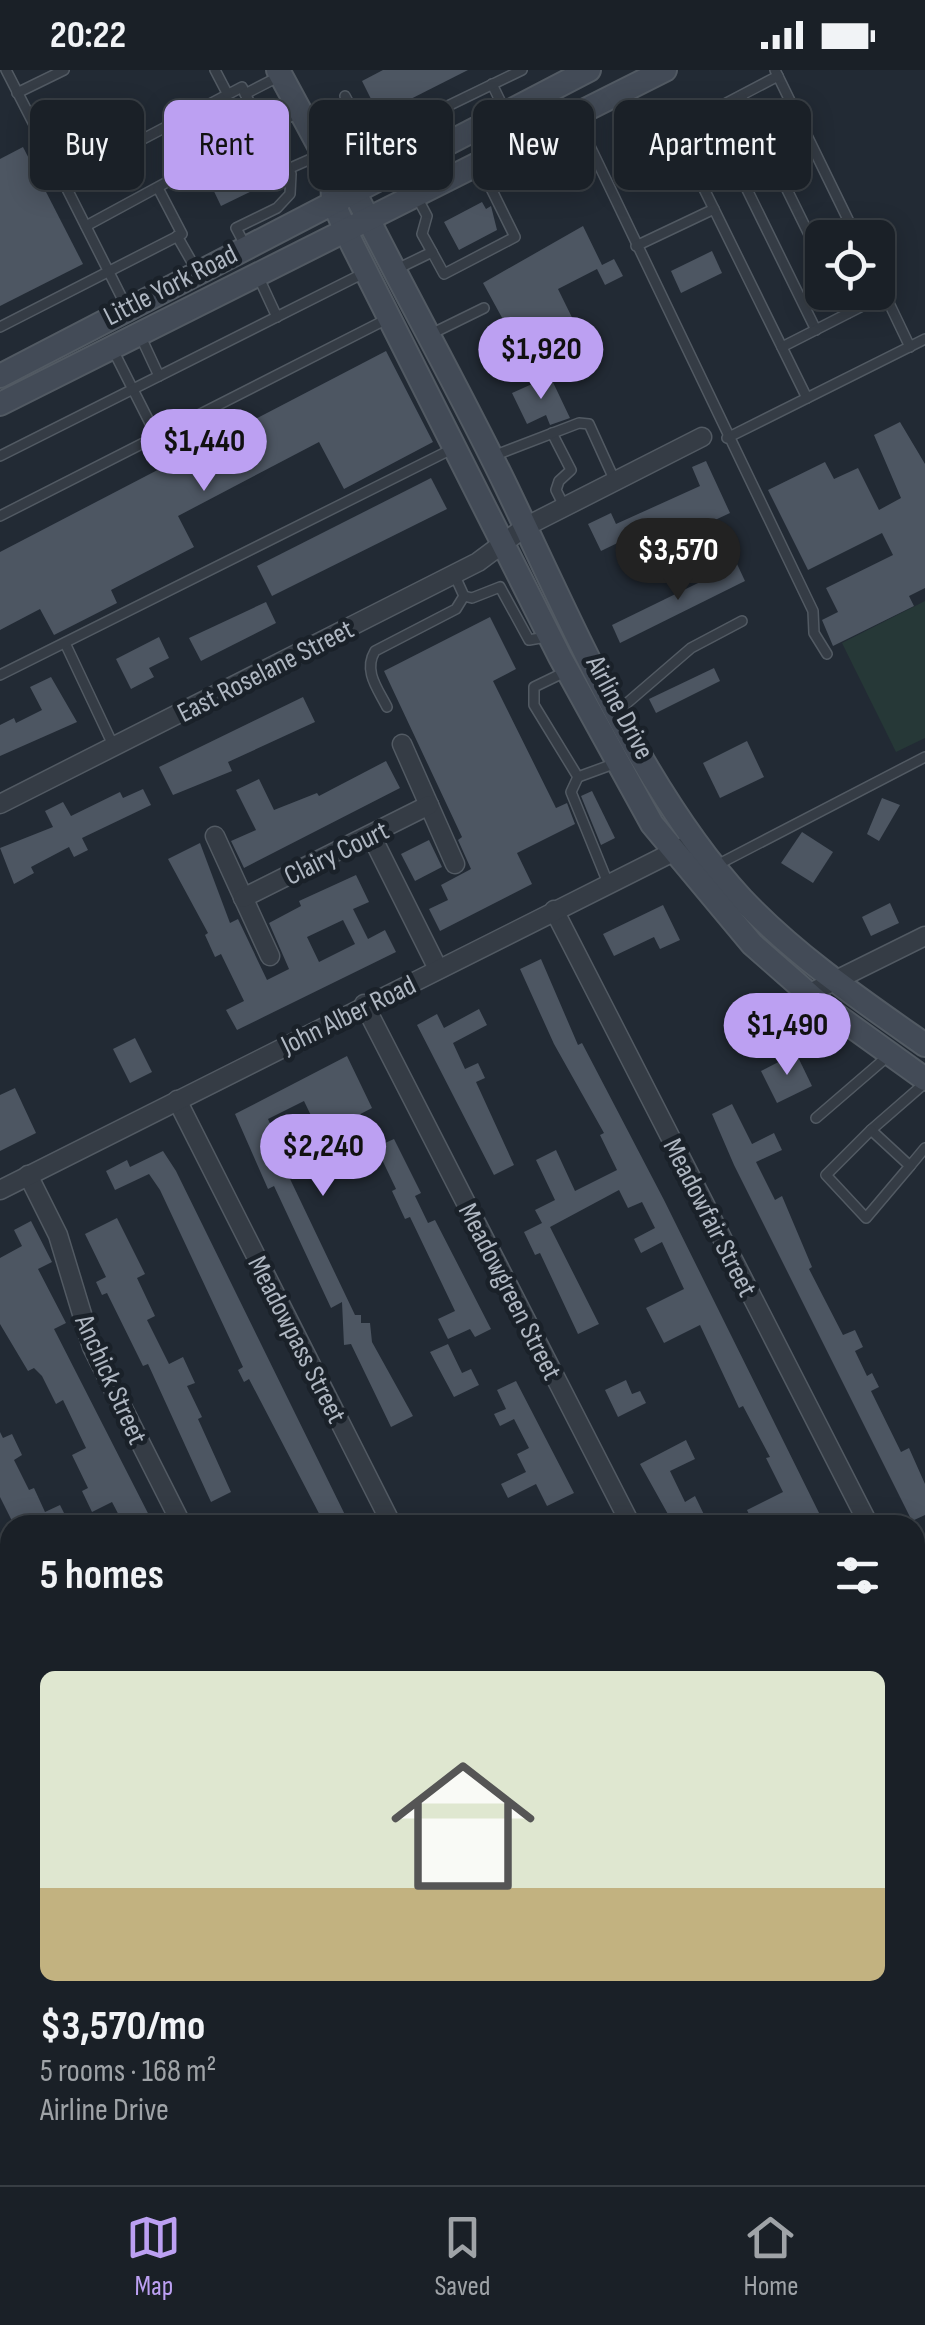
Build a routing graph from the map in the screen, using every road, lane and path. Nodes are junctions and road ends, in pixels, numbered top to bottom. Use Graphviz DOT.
graph roads {
  1 [pos="6,70"];
  2 [pos="215,70"];
  3 [pos="522,70"];
  4 [pos="589,70"];
  5 [pos="666,70"];
  6 [pos="58,71"];
  7 [pos="280,73"];
  8 [pos="777,73"];
  9 [pos="492,84"];
  10 [pos="560,84"];
  11 [pos="18,92"];
  12 [pos="227,94"];
  13 [pos="245,94"];
  14 [pos="346,96"];
  15 [pos="741,96"];
  16 [pos="248,100"];
  17 [pos="348,100"];
  18 [pos="500,100"];
  19 [pos="530,100"];
  20 [pos="568,100"];
  21 [pos="733,100"];
  22 [pos="453,103"];
  23 [pos="594,106"];
  24 [pos="300,111"];
  25 [pos="30,116"];
  26 [pos="289,117"];
  27 [pos="309,128"];
  28 [pos="144,138"];
  29 [pos="594,156"];
  30 [pos="473,167"];
  31 [pos="289,174"];
  32 [pos="164,185"];
  33 [pos="158,188"];
  34 [pos="68,190"];
  35 [pos="340,190"];
  36 [pos="355,190"];
  37 [pos="492,190"];
  38 [pos="705,190"];
  39 [pos="747,190"];
  40 [pos="343,196"];
  41 [pos="416,196"];
  42 [pos="714,209"];
  43 [pos="286,214"];
  44 [pos="848,220"];
  45 [pos="368,221"];
  46 [pos="86,226"];
  47 [pos="805,227"];
  48 [pos="346,232"];
  49 [pos="177,236"];
  50 [pos="636,246"];
  51 [pos="432,252"];
  52 [pos="394,271"];
  53 [pos="108,272"];
  54 [pos="366,272"];
  55 [pos="198,273"];
  56 [pos="256,273"];
  57 [pos="484,308"];
  58 [pos="128,310"];
  59 [pos="847,310"];
  60 [pos="854,310"];
  61 [pos="892,310"];
  62 [pos="848,313"];
  63 [pos="277,316"];
  64 [pos="390,318"];
  65 [pos="0,327"];
  66 [pos="816,330"];
  67 [pos="139,333"];
  68 [pos="428,336"];
  69 [pos="925,339"];
  70 [pos="910,346"];
  71 [pos="112,347"];
  72 [pos="782,348"];
  73 [pos="0,376"];
  74 [pos="159,376"];
  75 [pos="134,389"];
  76 [pos="807,398"];
  77 [pos="0,404"];
  78 [pos="721,426"];
  79 [pos="552,433"];
  80 [pos="157,437"];
  81 [pos="702,437"];
  82 [pos="727,438"];
  83 [pos="456,447"];
  84 [pos="0,456"];
  85 [pos="491,457"];
  86 [pos="614,479"];
  87 [pos="564,506"];
  88 [pos="0,516"];
  89 [pos="525,527"];
  90 [pos="504,541"];
  91 [pos="454,574"];
  92 [pos="464,596"];
  93 [pos="742,621"];
  94 [pos="550,636"];
  95 [pos="65,644"];
  96 [pos="827,654"];
  97 [pos="567,671"];
  98 [pos="0,675"];
  99 [pos="387,707"];
  100 [pos="618,710"];
  101 [pos="402,744"];
  102 [pos="114,747"];
  103 [pos="925,757"];
  104 [pos="616,763"];
  105 [pos="578,777"];
  106 [pos="0,804"];
  107 [pos="429,805"];
  108 [pos="371,835"];
  109 [pos="215,836"];
  110 [pos="697,839"];
  111 [pos="673,852"];
  112 [pos="455,864"];
  113 [pos="717,865"];
  114 [pos="608,883"];
  115 [pos="244,898"];
  116 [pos="554,910"];
  117 [pos="925,936"];
  118 [pos="270,956"];
  119 [pos="438,969"];
  120 [pos="835,981"];
  121 [pos="808,994"];
  122 [pos="364,1004"];
  123 [pos="925,1045"];
  124 [pos="890,1054"];
  125 [pos="925,1081"];
  126 [pos="177,1100"];
  127 [pos="816,1118"];
  128 [pos="871,1130"];
  129 [pos="925,1148"];
  130 [pos="910,1166"];
  131 [pos="28,1175"];
  132 [pos="0,1190"];
  133 [pos="177,1515"];
  134 [pos="387,1515"];
  135 [pos="626,1515"];
  136 [pos="864,1515"];
  1 -- 11 [label="lane"];
  2 -- 12 [label="lane"];
  3 -- 9 [label="lane"];
  4 -- 10 [label="main road, Little York Road"];
  5 -- 23 [label="main road, Little York Road"];
  6 -- 11 [label="lane"];
  7 -- 13 [label="lane"];
  7 -- 24 [label="main road, Airline Drive"];
  8 -- 15 [label="lane"];
  8 -- 44 [label="lane"];
  9 -- 18 [label="lane"];
  9 -- 22 [label="lane"];
  10 -- 19 [label="main road, Little York Road"];
  10 -- 20 [label="main road"];
  11 -- 25 [label="lane"];
  12 -- 13 [label="lane"];
  12 -- 28 [label="lane"];
  13 -- 16 [label="lane"];
  14 -- 17 [label="lane"];
  15 -- 21 [label="lane"];
  15 -- 47 [label="lane"];
  24 -- 26 [label="lane"];
  24 -- 27 [label="main road, Airline Drive"];
  29 -- 50 [label="lane"];
  30 -- 41 [label="main road, Little York Road"];
  31 -- 43 [label="lane"];
  32 -- 33 [label="lane"];
  33 -- 46 [label="lane"];
  33 -- 49 [label="lane"];
  34 -- 46 [label="lane"];
  35 -- 40 [label="main road, Airline Drive"];
  36 -- 40 [label="main road, Little York Road"];
  37 -- 51 [label="lane"];
  38 -- 42 [label="lane"];
  39 -- 66 [label="lane"];
  40 -- 43 [label="main road, Little York Road"];
  40 -- 45 [label="main road, Airline Drive"];
  40 -- 48 [label="main road, Airline Drive"];
  41 -- 45 [label="main road, Little York Road"];
  41 -- 51 [label="lane"];
  42 -- 50 [label="lane"];
  42 -- 72 [label="lane"];
  43 -- 55 [label="main road, Little York Road"];
  45 -- 48 [label="main road, Little York Road"];
  45 -- 52 [label="main road, Airline Drive"];
  46 -- 53 [label="lane"];
  48 -- 54 [label="main road, Airline Drive"];
  48 -- 56 [label="main road, Little York Road"];
  49 -- 53 [label="lane"];
  49 -- 55 [label="lane"];
  50 -- 78 [label="lane"];
  51 -- 52 [label="lane"];
  52 -- 68 [label="main road, Airline Drive"];
  53 -- 58 [label="lane"];
  53 -- 65 [label="lane"];
  54 -- 63 [label="lane"];
  54 -- 64 [label="main road, Airline Drive"];
  55 -- 58 [label="main road, Little York Road"];
  56 -- 63 [label="lane"];
  56 -- 67 [label="main road, Little York Road"];
  57 -- 68 [label="lane"];
  58 -- 67 [label="main road"];
  58 -- 73 [label="main road, Little York Road"];
  59 -- 62 [label="lane"];
  60 -- 62 [label="lane"];
  61 -- 70 [label="lane"];
  62 -- 66 [label="lane"];
  63 -- 74 [label="lane"];
  64 -- 80 [label="lane"];
  64 -- 83 [label="main road, Airline Drive"];
  66 -- 72 [label="lane"];
  67 -- 71 [label="main road, Little York Road"];
  67 -- 74 [label="lane"];
  68 -- 85 [label="main road, Airline Drive"];
  69 -- 70 [label="lane"];
  70 -- 76 [label="lane"];
  71 -- 75 [label="lane"];
  71 -- 77 [label="main road, Little York Road"];
  72 -- 76 [label="lane"];
  74 -- 75 [label="lane"];
  75 -- 80 [label="lane"];
  75 -- 84 [label="lane"];
  76 -- 82 [label="lane"];
  78 -- 81 [label="lane"];
  78 -- 82 [label="lane"];
  79 -- 85 [label="lane"];
  79 -- 86 [label="lane"];
  79 -- 87 [label="lane"];
  80 -- 88 [label="lane"];
  81 -- 86 [label="street, East Roselane Street"];
  82 -- 96 [label="lane"];
  83 -- 90 [label="main road, Airline Drive"];
  83 -- 95 [label="lane"];
  85 -- 89 [label="main road, Airline Drive"];
  86 -- 87 [label="street, East Roselane Street"];
  87 -- 89 [label="street, East Roselane Street"];
  89 -- 90 [label="street, East Roselane Street"];
  89 -- 100 [label="main road, Airline Drive"];
  90 -- 91 [label="street, East Roselane Street"];
  90 -- 94 [label="main road, Airline Drive"];
  91 -- 92 [label="lane"];
  91 -- 102 [label="street, East Roselane Street"];
  92 -- 94 [label="lane"];
  92 -- 99 [label="lane"];
  93 -- 100 [label="lane"];
  94 -- 97 [label="main road, Airline Drive"];
  95 -- 98 [label="lane"];
  95 -- 102 [label="lane"];
  97 -- 104 [label="main road, Airline Drive"];
  97 -- 105 [label="lane"];
  100 -- 110 [label="main road, Airline Drive"];
  101 -- 107 [label="street"];
  102 -- 106 [label="street, East Roselane Street"];
  103 -- 113 [label="lane"];
  104 -- 105 [label="lane"];
  104 -- 111 [label="main road, Airline Drive"];
  105 -- 114 [label="lane"];
  107 -- 108 [label="street, Clairy Court"];
  107 -- 112 [label="street"];
  108 -- 115 [label="street, Clairy Court"];
  108 -- 119 [label="street"];
  109 -- 115 [label="street"];
  110 -- 111 [label="street, John Alber Road"];
  110 -- 113 [label="main road, Airline Drive"];
  111 -- 114 [label="street, John Alber Road"];
  111 -- 121 [label="main road, Airline Drive"];
  113 -- 120 [label="main road, Airline Drive"];
  114 -- 116 [label="street, John Alber Road"];
  115 -- 118 [label="street"];
  116 -- 119 [label="street, John Alber Road"];
  116 -- 136 [label="street, Meadowfair Street"];
  117 -- 120 [label="street"];
  119 -- 122 [label="street, John Alber Road"];
  120 -- 121 [label="street"];
  120 -- 123 [label="main road, Airline Drive"];
  121 -- 124 [label="main road, Airline Drive"];
  122 -- 126 [label="street, John Alber Road"];
  122 -- 135 [label="street, Meadowgreen Street"];
  124 -- 125 [label="main road, Airline Drive"];
  124 -- 127 [label="lane"];
  125 -- 128 [label="lane"];
  126 -- 131 [label="street, John Alber Road"];
  126 -- 134 [label="street, Meadowpass Street"];
  128 -- 130 [label="lane"];
  128 -- 130 [label="lane"];
  129 -- 130 [label="lane"];
  131 -- 132 [label="street, John Alber Road"];
  131 -- 133 [label="street, Anchick Street"];
}
